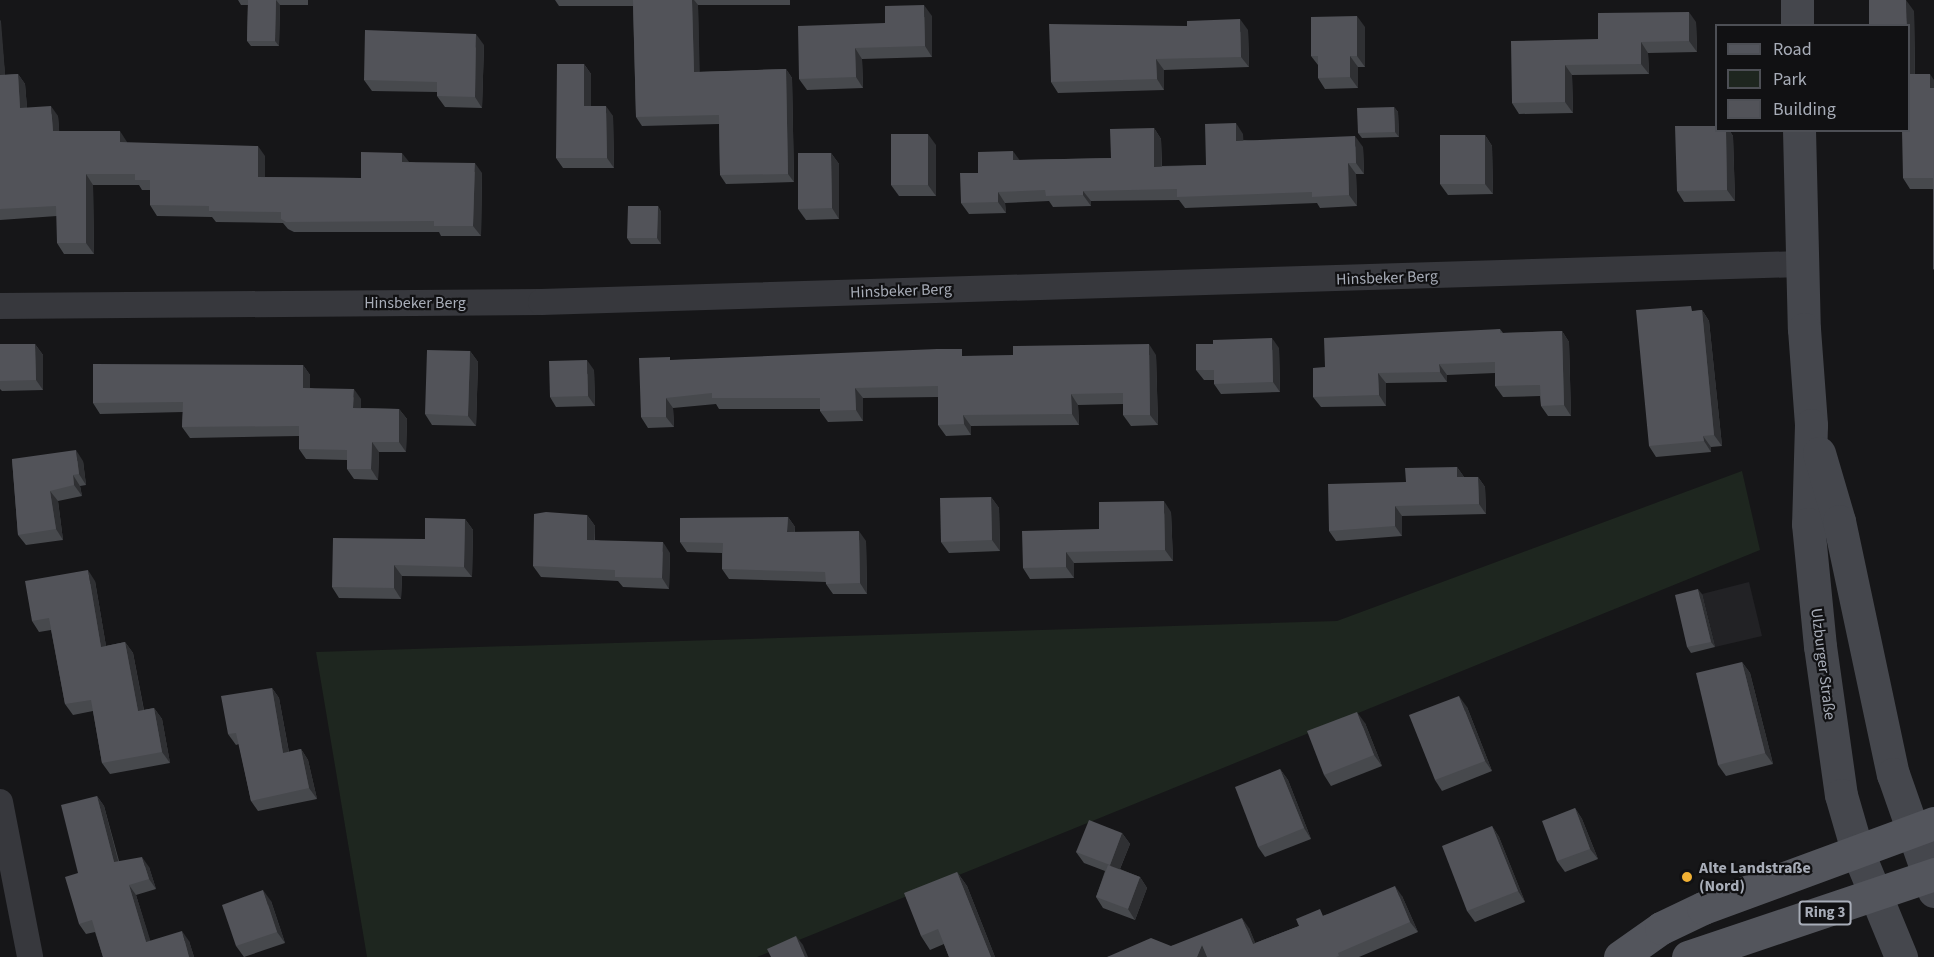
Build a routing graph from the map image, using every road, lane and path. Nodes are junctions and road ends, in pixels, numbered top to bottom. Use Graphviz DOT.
graph roads {
  1 [pos="1797,0"];
  2 [pos="1797,24"];
  3 [pos="1799,132"];
  4 [pos="1802,264"];
  5 [pos="0,306"];
  6 [pos="1811,425"];
  7 [pos="0,802"];
  8 [pos="1922,827"];
  9 [pos="1857,850"];
  10 [pos="1932,880"];
  11 [pos="1875,896"];
  12 [pos="30,957"];
  13 [pos="1620,957"];
  14 [pos="1688,957"];
  15 [pos="1901,957"];
  1 -- 2 [label="main road"];
  3 -- 4 [label="main road, Ulzburger Straße"];
  4 -- 5 [label="street, Hinsbeker Berg"];
  4 -- 6 [label="main road, Ulzburger Straße"];
  6 -- 8 [label="main road, Ulzburger Straße"];
  6 -- 9 [label="main road, Ulzburger Straße"];
  7 -- 12 [label="street"];
  8 -- 9 [label="main road"];
  8 -- 10 [label="main road, Ulzburger Straße"];
  9 -- 11 [label="main road, Ulzburger Straße"];
  9 -- 13 [label="main road"];
  10 -- 11 [label="main road, Ring 3"];
  11 -- 14 [label="main road, Ring 3"];
  11 -- 15 [label="main road, Ulzburger Straße"];
}
